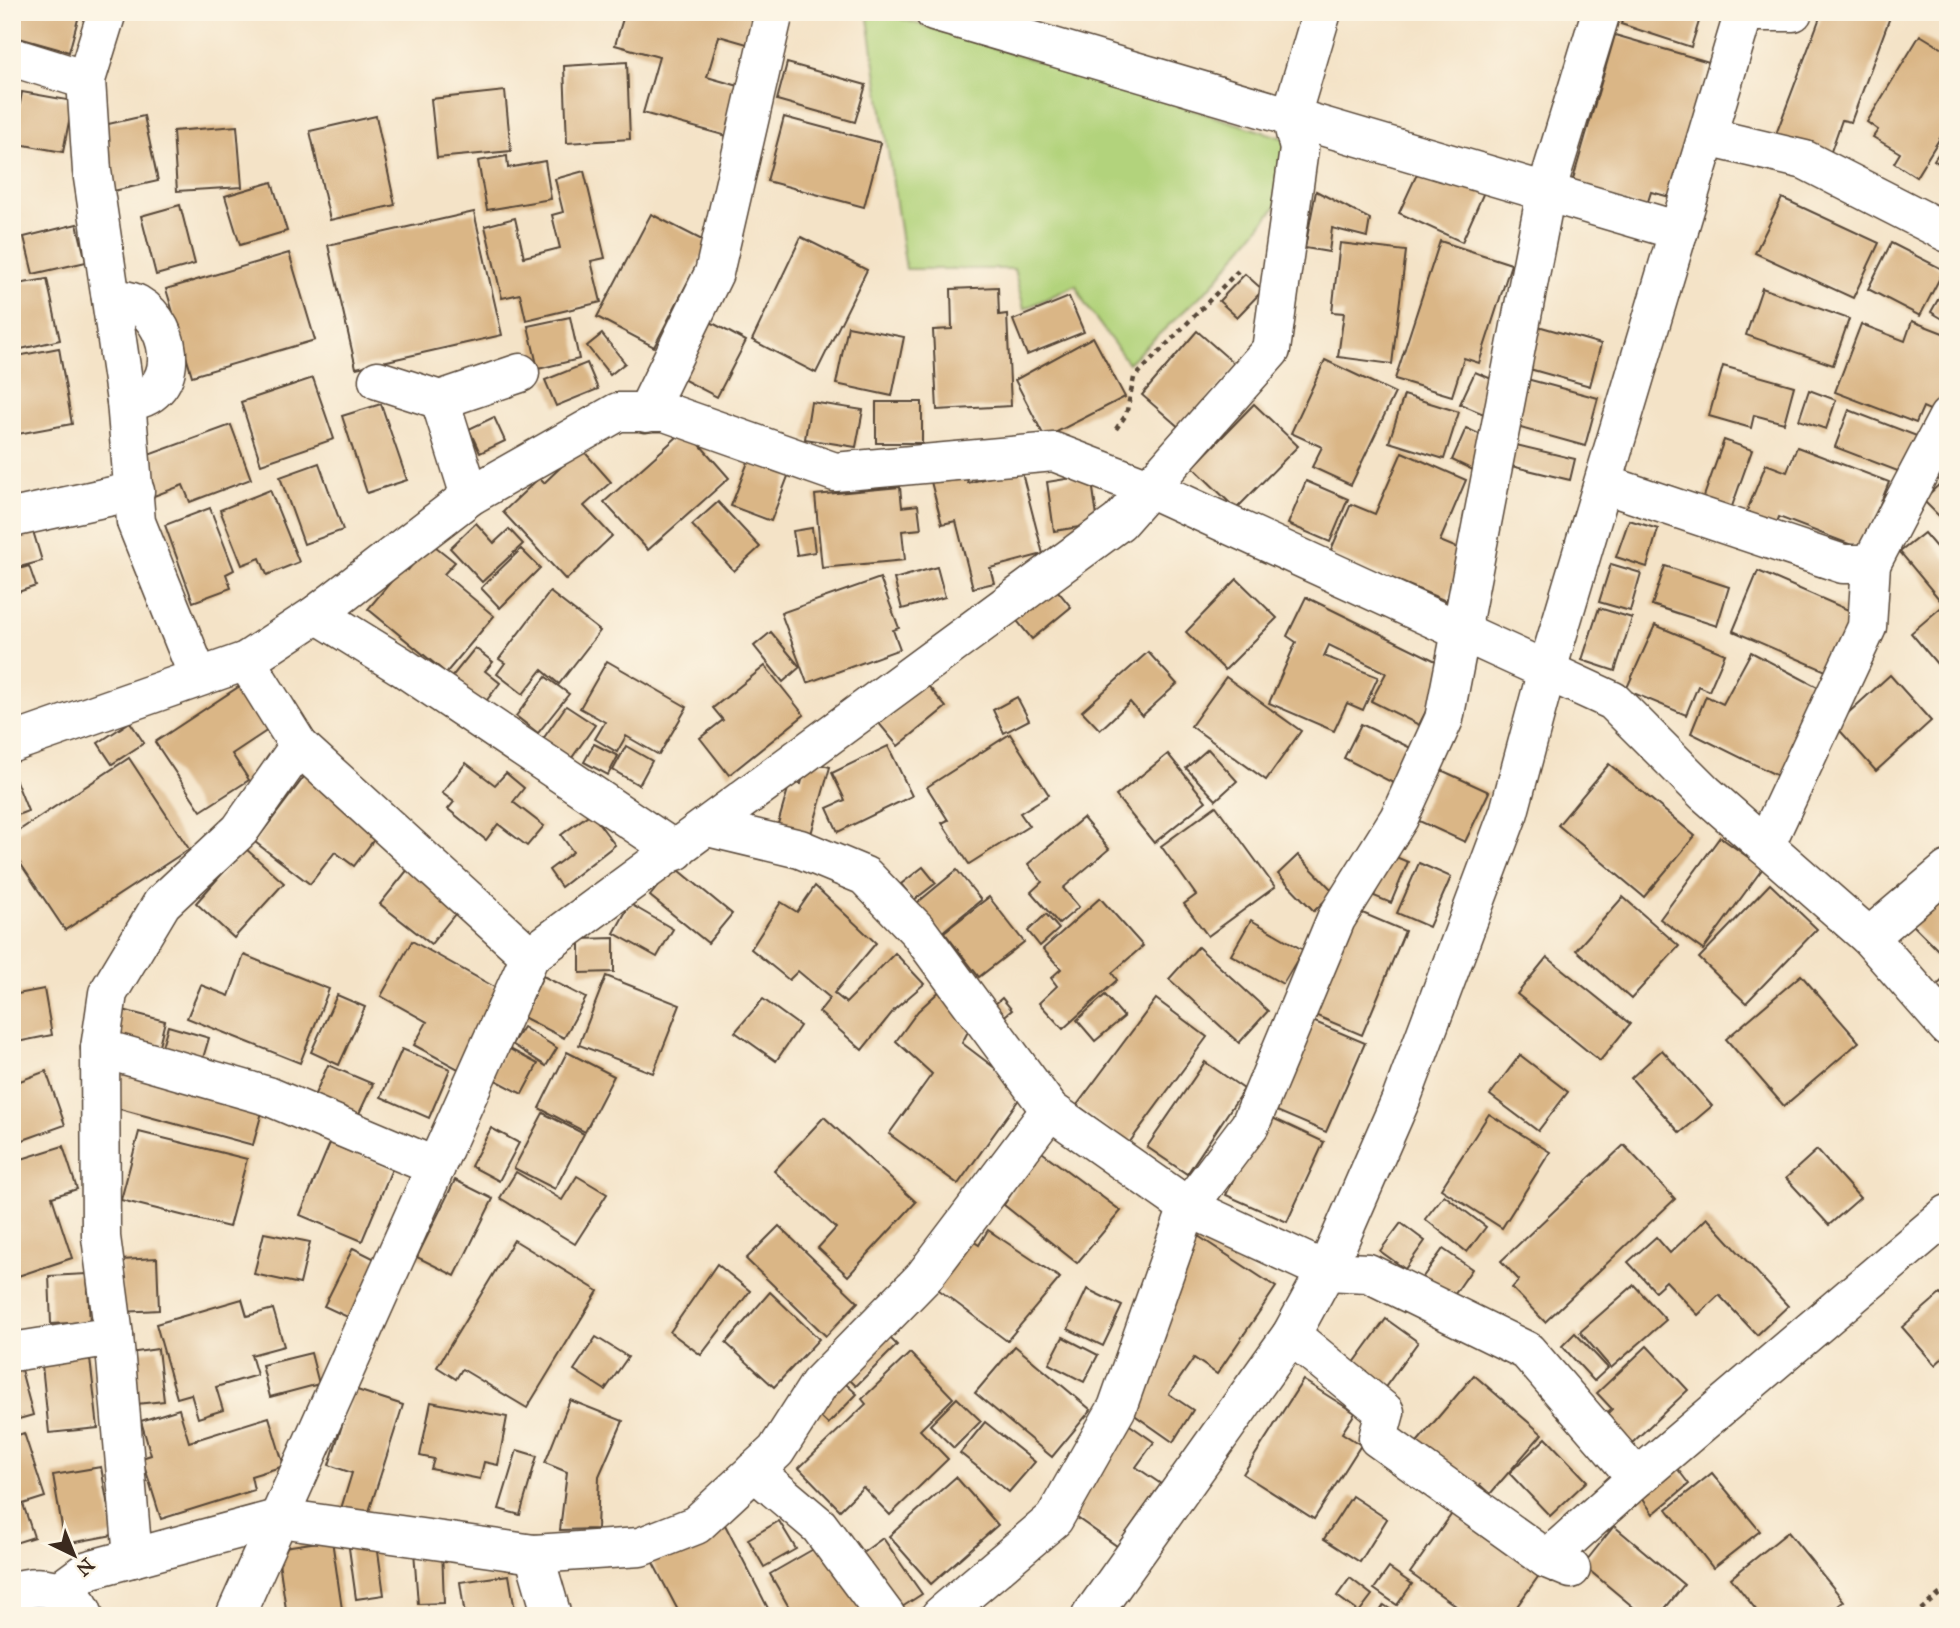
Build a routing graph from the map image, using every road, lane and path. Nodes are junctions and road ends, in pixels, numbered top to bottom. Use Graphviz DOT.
graph roads {
  1 [pos="107,12"];
  2 [pos="774,12"];
  3 [pos="934,12"];
  4 [pos="1322,12"];
  5 [pos="1601,12"];
  6 [pos="1744,12"];
  7 [pos="1793,12"];
  8 [pos="12,57"];
  9 [pos="86,80"];
  10 [pos="1291,116"];
  11 [pos="1707,137"];
  12 [pos="1546,192"];
  13 [pos="1679,231"];
  14 [pos="1948,233"];
  15 [pos="1244,265"];
  16 [pos="520,373"];
  17 [pos="378,380"];
  18 [pos="440,400"];
  19 [pos="646,412"];
  20 [pos="1948,416"];
  21 [pos="1091,466"];
  22 [pos="1604,484"];
  23 [pos="1151,489"];
  24 [pos="135,491"];
  25 [pos="470,496"];
  26 [pos="12,519"];
  27 [pos="1871,564"];
  28 [pos="317,614"];
  29 [pos="1461,632"];
  30 [pos="246,661"];
  31 [pos="1547,670"];
  32 [pos="198,676"];
  33 [pos="12,743"];
  34 [pos="299,746"];
  35 [pos="708,827"];
  36 [pos="1765,846"];
  37 [pos="676,851"];
  38 [pos="1948,870"];
  39 [pos="1869,937"];
  40 [pos="530,956"];
  41 [pos="1948,1027"];
  42 [pos="100,1048"];
  43 [pos="1050,1110"];
  44 [pos="436,1167"];
  45 [pos="1188,1207"];
  46 [pos="1948,1214"];
  47 [pos="1326,1271"];
  48 [pos="1290,1335"];
  49 [pos="114,1336"];
  50 [pos="12,1352"];
  51 [pos="754,1471"];
  52 [pos="1637,1478"];
  53 [pos="280,1518"];
  54 [pos="534,1554"];
  55 [pos="133,1558"];
  56 [pos="1948,1587"];
  57 [pos="12,1592"];
  58 [pos="73,1603"];
  59 [pos="235,1616"];
  60 [pos="552,1616"];
  61 [pos="886,1616"];
  62 [pos="940,1616"];
  63 [pos="1092,1616"];
  64 [pos="1913,1616"];
  1 -- 9 [label="street"];
  2 -- 19 [label="street"];
  3 -- 10 [label="street"];
  4 -- 10 [label="street"];
  5 -- 12 [label="street"];
  6 -- 7 [label="street"];
  6 -- 11 [label="street"];
  8 -- 9 [label="street"];
  9 -- 24 [label="street"];
  10 -- 12 [label="street"];
  10 -- 23 [label="street"];
  11 -- 13 [label="street"];
  11 -- 14 [label="street"];
  12 -- 13 [label="street"];
  12 -- 29 [label="street"];
  13 -- 22 [label="street"];
  15 -- 21 [label="path"];
  16 -- 18 [label="street"];
  17 -- 18 [label="street"];
  18 -- 25 [label="street"];
  19 -- 21 [label="street"];
  19 -- 25 [label="street"];
  20 -- 27 [label="street"];
  21 -- 23 [label="street"];
  22 -- 27 [label="street"];
  22 -- 31 [label="street"];
  23 -- 29 [label="street"];
  23 -- 35 [label="street"];
  24 -- 26 [label="street"];
  24 -- 32 [label="street"];
  25 -- 28 [label="street"];
  27 -- 36 [label="street"];
  28 -- 30 [label="street"];
  28 -- 37 [label="street"];
  29 -- 31 [label="street"];
  29 -- 45 [label="street"];
  30 -- 32 [label="street"];
  30 -- 34 [label="street"];
  31 -- 36 [label="street"];
  31 -- 47 [label="street"];
  32 -- 33 [label="street"];
  34 -- 40 [label="street"];
  34 -- 42 [label="street"];
  35 -- 37 [label="street"];
  35 -- 43 [label="street"];
  36 -- 39 [label="street"];
  37 -- 40 [label="street"];
  38 -- 39 [label="street"];
  39 -- 41 [label="street"];
  40 -- 44 [label="street"];
  42 -- 44 [label="street"];
  42 -- 49 [label="street"];
  43 -- 45 [label="street"];
  43 -- 51 [label="street"];
  44 -- 53 [label="street"];
  45 -- 47 [label="street"];
  45 -- 62 [label="street"];
  46 -- 52 [label="street"];
  47 -- 48 [label="street"];
  47 -- 52 [label="street"];
  48 -- 52 [label="street"];
  48 -- 63 [label="street"];
  49 -- 50 [label="street"];
  49 -- 55 [label="street"];
  51 -- 54 [label="street"];
  51 -- 61 [label="street"];
  53 -- 54 [label="street"];
  53 -- 55 [label="street"];
  53 -- 59 [label="street"];
  54 -- 60 [label="street"];
  55 -- 58 [label="street"];
  56 -- 64 [label="path"];
  57 -- 58 [label="street"];
}
